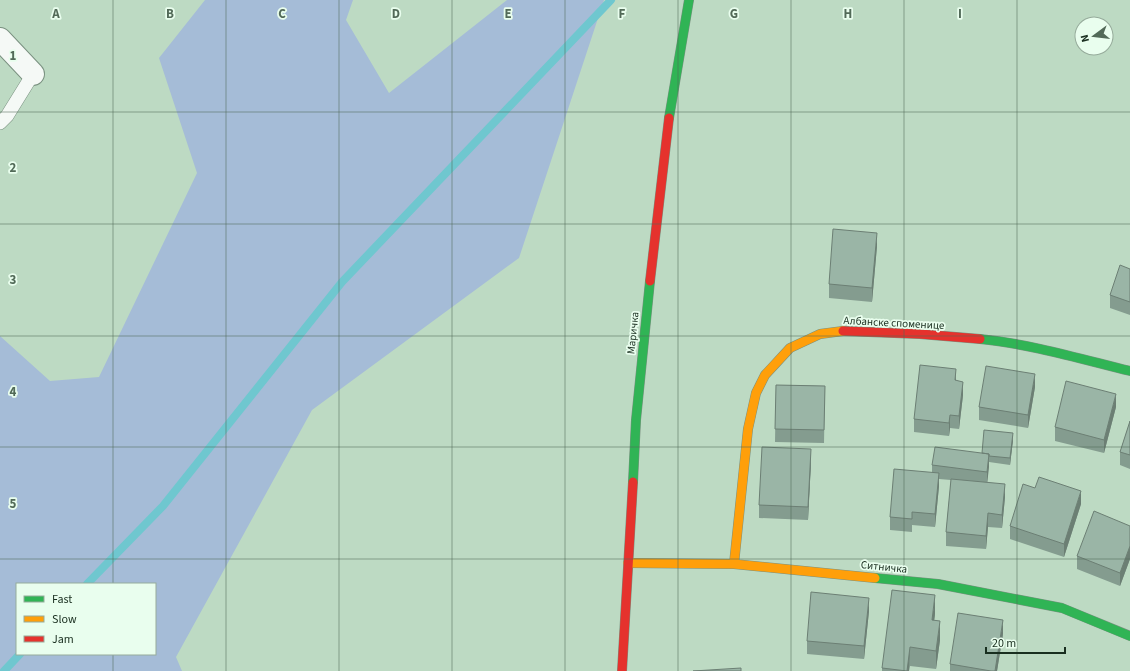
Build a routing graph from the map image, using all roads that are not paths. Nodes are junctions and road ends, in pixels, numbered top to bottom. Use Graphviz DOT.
graph roads {
  1 [pos="689,0"];
  2 [pos="0,39"];
  3 [pos="34,74"];
  4 [pos="0,123"];
  5 [pos="1130,371"];
  6 [pos="628,563"];
  7 [pos="734,564"];
  8 [pos="1130,636"];
  9 [pos="622,671"];
  1 -- 6 [label="street, Маричка"];
  2 -- 3 [label="street"];
  3 -- 4 [label="lane"];
  5 -- 7 [label="street, Албанске споменице"];
  6 -- 7 [label="street, Ситничка"];
  6 -- 9 [label="street, Маричка"];
  7 -- 8 [label="street, Ситничка"];
}
